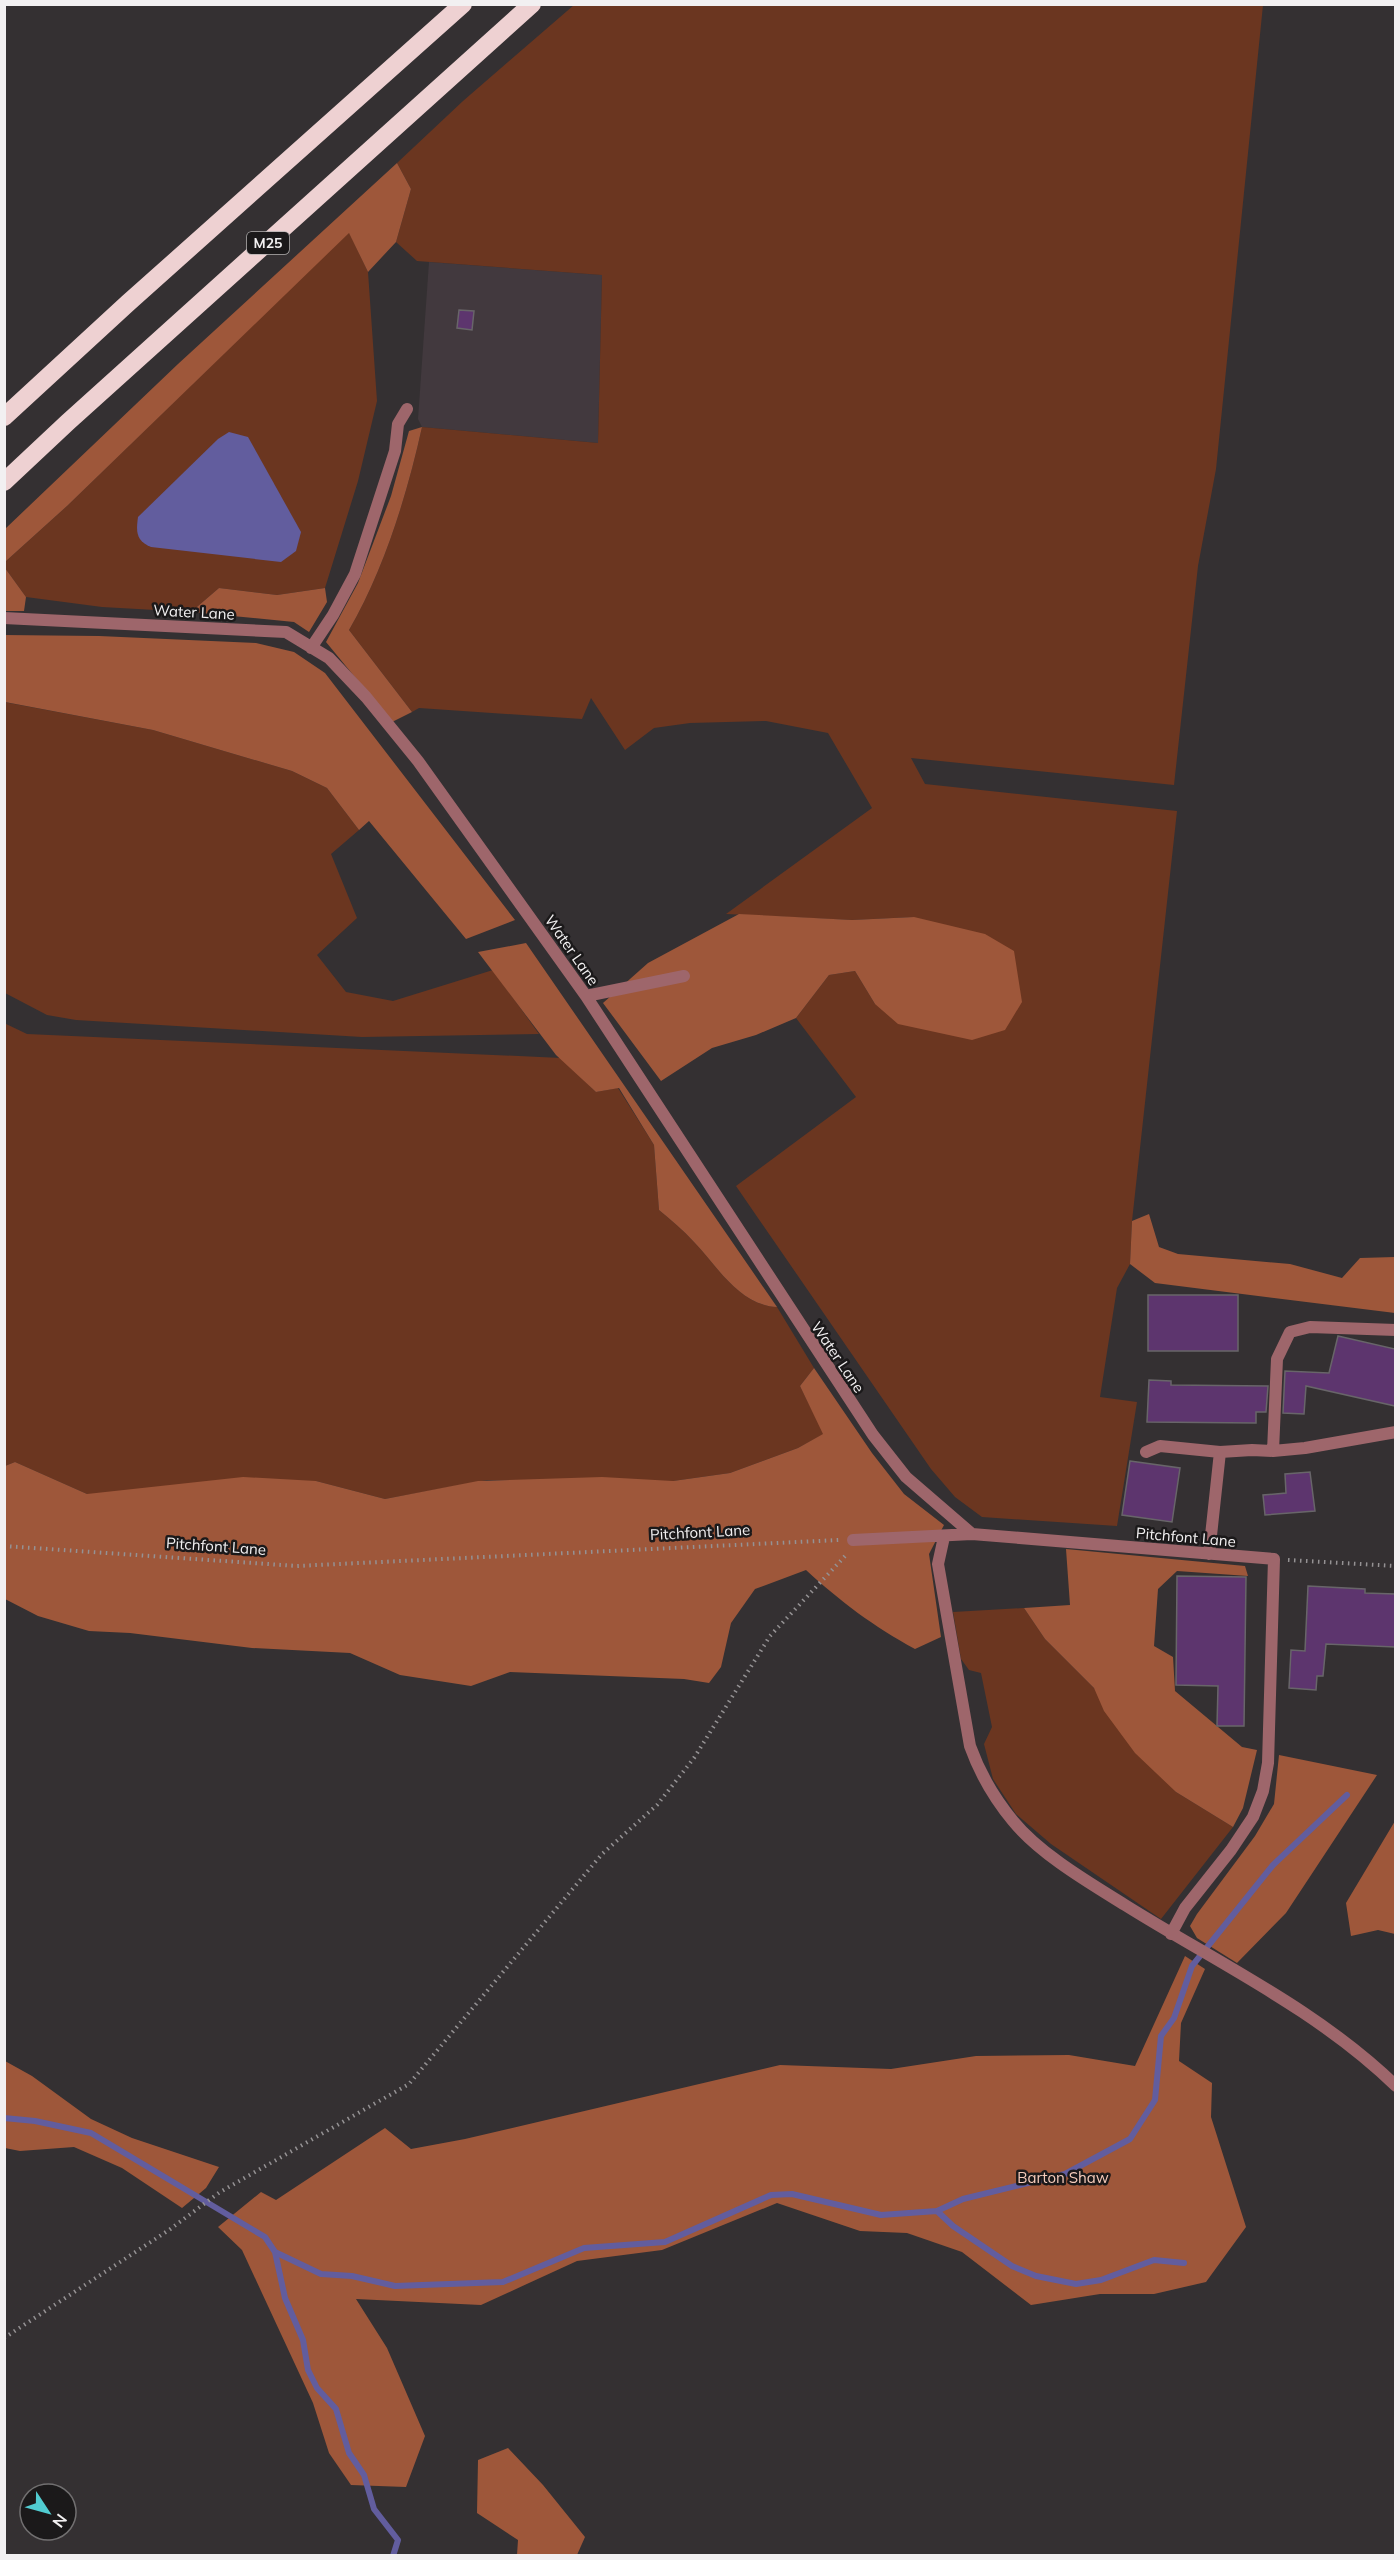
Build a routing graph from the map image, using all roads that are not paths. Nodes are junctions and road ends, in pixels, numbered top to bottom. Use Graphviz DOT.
graph roads {
  1 [pos="463,4"];
  2 [pos="532,4"];
  3 [pos="407,409"];
  4 [pos="4,417"];
  5 [pos="4,482"];
  6 [pos="4,618"];
  7 [pos="311,648"];
  8 [pos="684,976"];
  9 [pos="586,996"];
  10 [pos="1395,1330"];
  11 [pos="1395,1432"];
  12 [pos="1273,1451"];
  13 [pos="1146,1452"];
  14 [pos="1220,1452"];
  15 [pos="972,1534"];
  16 [pos="944,1538"];
  17 [pos="853,1540"];
  18 [pos="1209,1554"];
  19 [pos="1172,1934"];
  20 [pos="1395,2086"];
  1 -- 4 [label="highway"];
  2 -- 5 [label="highway, M25"];
  3 -- 7 [label="lane"];
  6 -- 7 [label="lane, Water Lane"];
  7 -- 9 [label="lane, Water Lane"];
  8 -- 9 [label="lane"];
  9 -- 15 [label="lane, Water Lane"];
  10 -- 12 [label="lane"];
  11 -- 12 [label="lane"];
  12 -- 14 [label="lane"];
  13 -- 14 [label="lane"];
  14 -- 18 [label="lane"];
  15 -- 16 [label="lane, Pitchfont Lane"];
  15 -- 18 [label="lane, Pitchfont Lane"];
  16 -- 17 [label="lane, Pitchfont Lane"];
  16 -- 19 [label="lane"];
  18 -- 19 [label="lane, Pitchfont Lane"];
  19 -- 20 [label="lane"];
}
